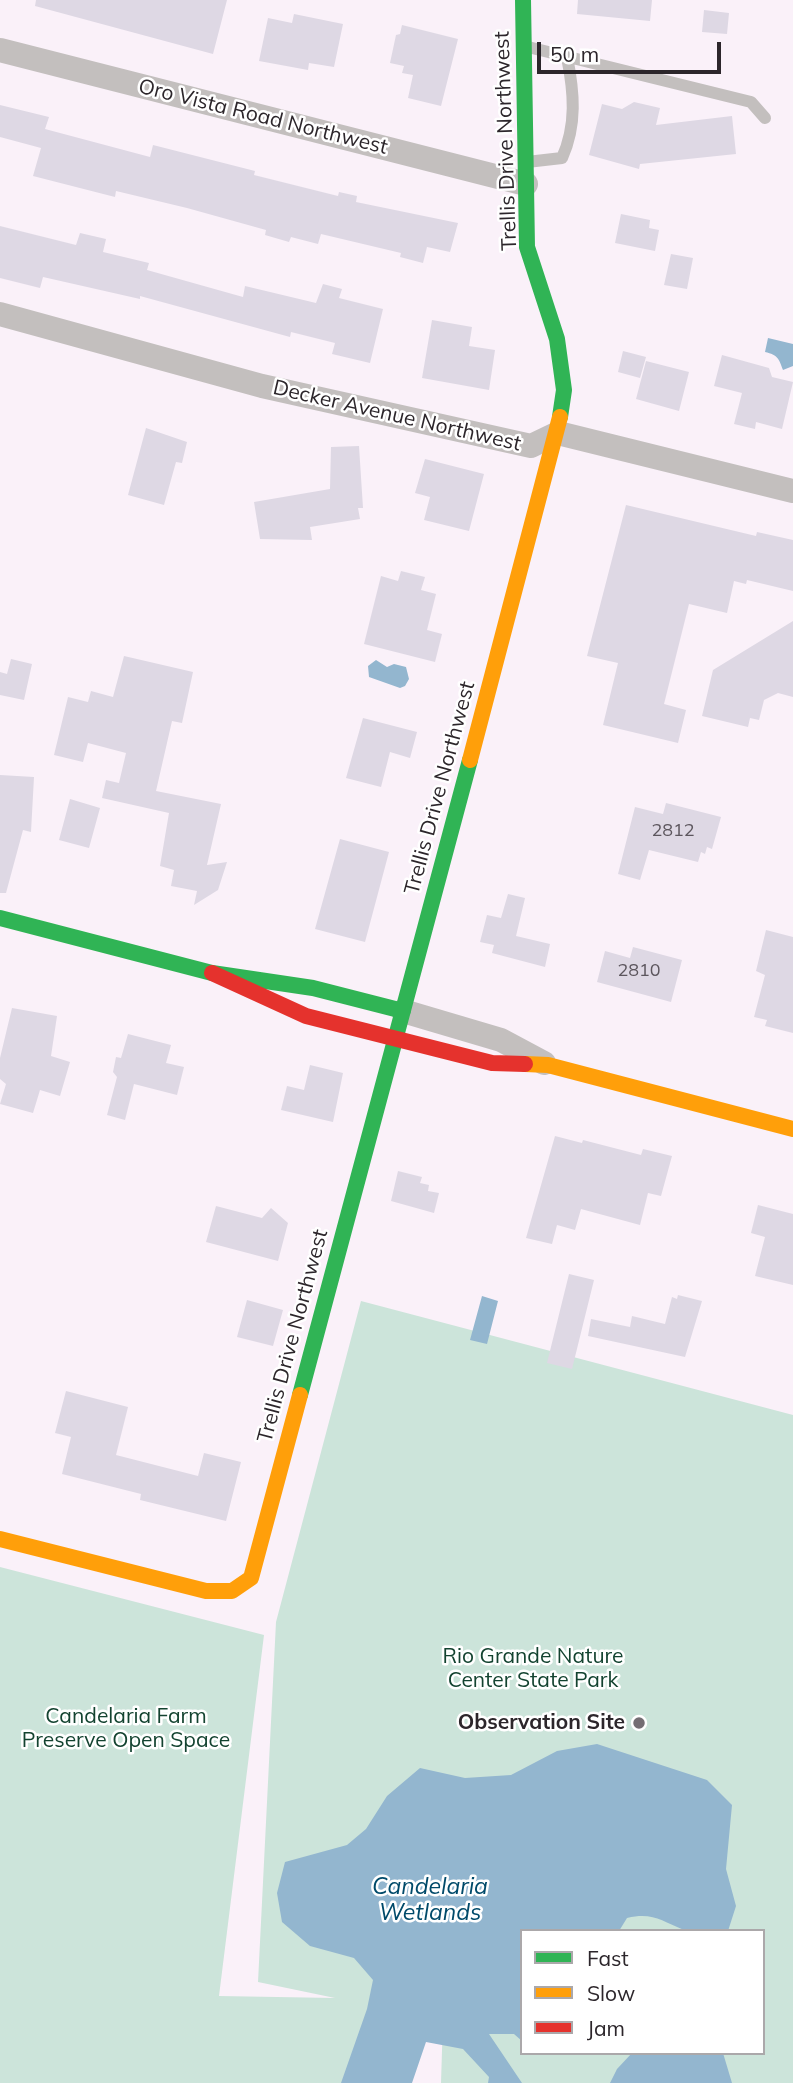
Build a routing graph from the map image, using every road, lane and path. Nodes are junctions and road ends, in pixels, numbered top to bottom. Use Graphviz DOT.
graph roads {
  1 [pos="523,0"];
  2 [pos="523,46"];
  3 [pos="0,50"];
  4 [pos="567,57"];
  5 [pos="765,118"];
  6 [pos="526,173"];
  7 [pos="0,314"];
  8 [pos="558,433"];
  9 [pos="793,491"];
  10 [pos="0,918"];
  11 [pos="212,973"];
  12 [pos="403,1011"];
  13 [pos="397,1041"];
  14 [pos="548,1065"];
  15 [pos="793,1129"];
  16 [pos="0,1538"];
  1 -- 2 [label="street, Trellis Drive Northwest"];
  2 -- 4 [label="lane"];
  2 -- 6 [label="street, Trellis Drive Northwest"];
  3 -- 6 [label="street, Oro Vista Road Northwest"];
  4 -- 5 [label="lane"];
  4 -- 6 [label="lane"];
  6 -- 8 [label="street, Trellis Drive Northwest"];
  7 -- 8 [label="street, Decker Avenue Northwest"];
  8 -- 9 [label="street"];
  8 -- 12 [label="street, Trellis Drive Northwest"];
  10 -- 11 [label="street"];
  11 -- 12 [label="street"];
  11 -- 13 [label="street"];
  12 -- 13 [label="street, Trellis Drive Northwest"];
  12 -- 14 [label="street"];
  13 -- 14 [label="street"];
  13 -- 16 [label="street, Trellis Drive Northwest"];
  14 -- 15 [label="street"];
}
